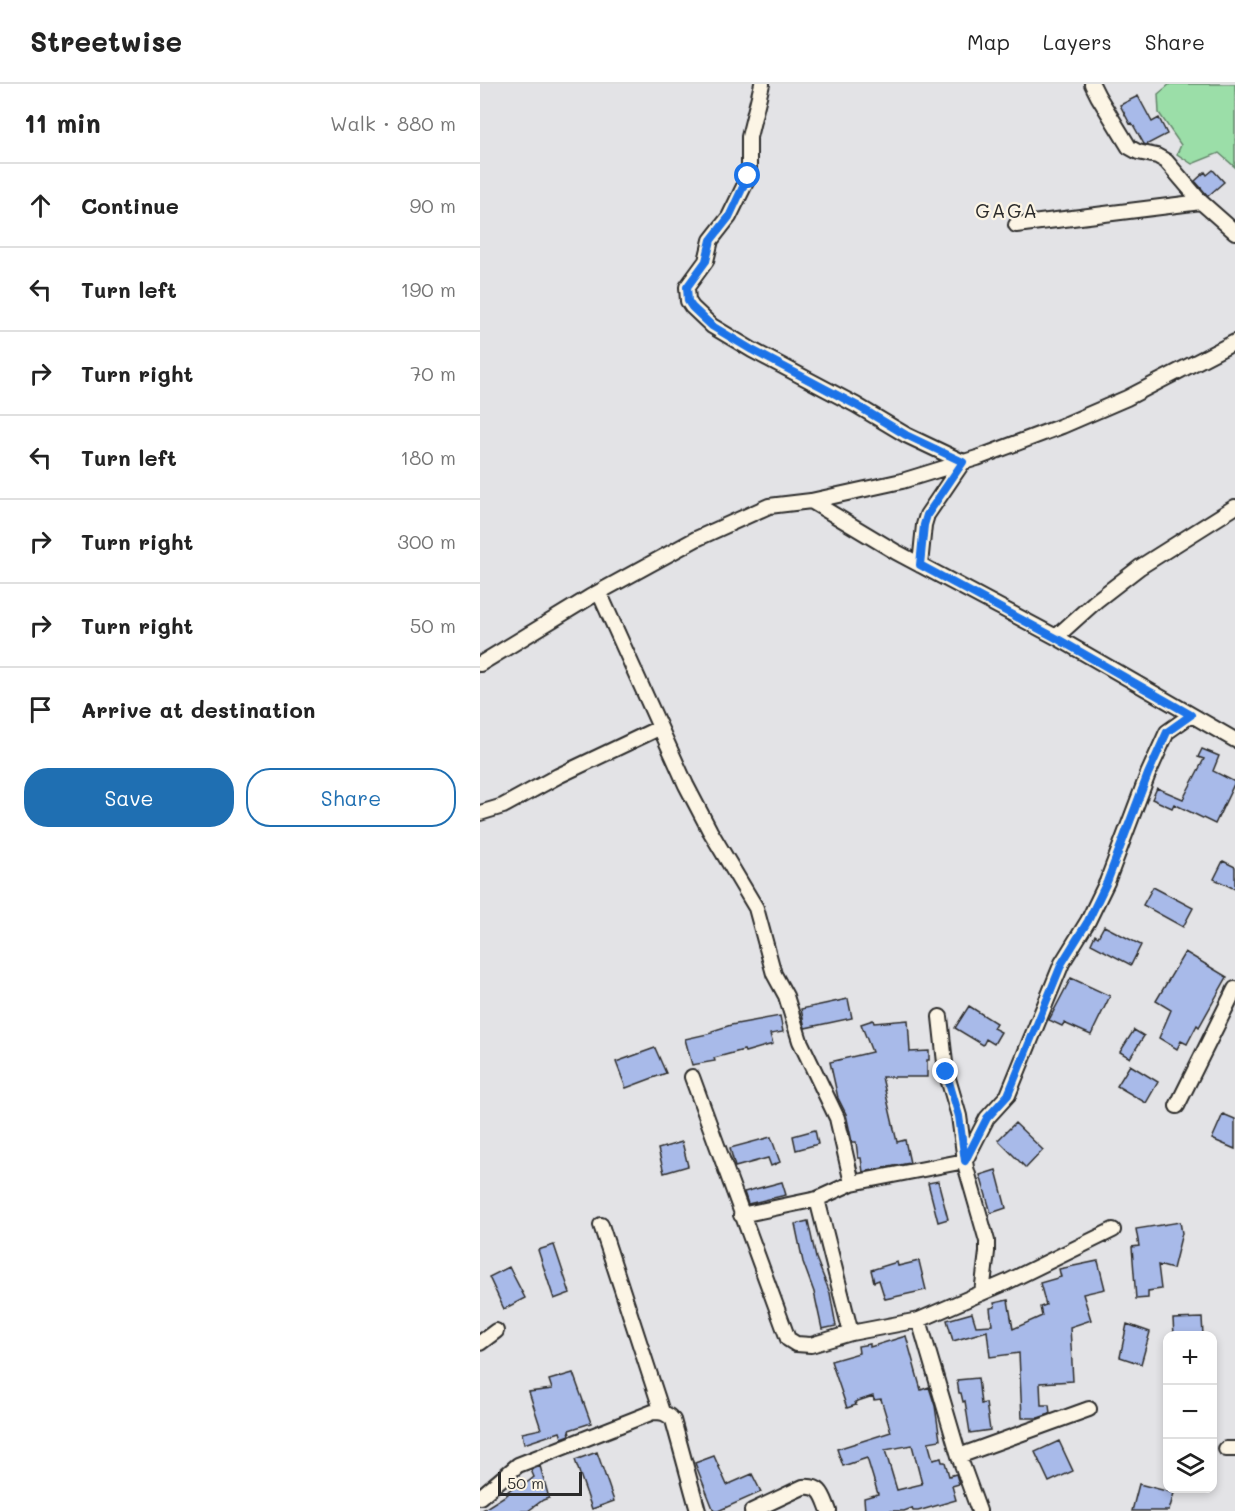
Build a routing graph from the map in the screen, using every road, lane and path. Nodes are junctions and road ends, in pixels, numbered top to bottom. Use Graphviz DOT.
graph roads {
  1 [pos="762,84"];
  2 [pos="1092,84"];
  3 [pos="1201,202"];
  4 [pos="1016,225"];
  5 [pos="1235,232"];
  6 [pos="1235,342"];
  7 [pos="963,462"];
  8 [pos="811,501"];
  9 [pos="1235,507"];
  10 [pos="920,565"];
  11 [pos="599,592"];
  12 [pos="1056,638"];
  13 [pos="480,664"];
  14 [pos="1191,715"];
  15 [pos="659,728"];
  16 [pos="1235,740"];
  17 [pos="480,813"];
  18 [pos="1235,989"];
  19 [pos="940,1017"];
  20 [pos="692,1077"];
  21 [pos="1177,1106"];
  22 [pos="965,1161"];
  23 [pos="852,1183"];
  24 [pos="817,1199"];
  25 [pos="741,1215"];
  26 [pos="601,1225"];
  27 [pos="1113,1230"];
  28 [pos="982,1293"];
  29 [pos="919,1320"];
  30 [pos="496,1331"];
  31 [pos="851,1333"];
  32 [pos="480,1343"];
  33 [pos="1089,1409"];
  34 [pos="662,1412"];
  35 [pos="959,1456"];
  36 [pos="480,1497"];
  37 [pos="698,1511"];
  38 [pos="752,1511"];
  39 [pos="829,1511"];
  40 [pos="979,1511"];
  1 -- 7 [label="street"];
  2 -- 3 [label="street"];
  3 -- 4 [label="street"];
  3 -- 5 [label="street"];
  6 -- 7 [label="street"];
  7 -- 8 [label="street"];
  7 -- 10 [label="street"];
  8 -- 10 [label="street"];
  8 -- 11 [label="street"];
  9 -- 12 [label="street"];
  10 -- 12 [label="street"];
  11 -- 13 [label="street"];
  11 -- 15 [label="street"];
  12 -- 14 [label="street"];
  14 -- 16 [label="street"];
  14 -- 22 [label="street"];
  15 -- 17 [label="street"];
  15 -- 23 [label="street"];
  18 -- 21 [label="street"];
  19 -- 22 [label="street"];
  20 -- 25 [label="street"];
  22 -- 23 [label="street"];
  22 -- 28 [label="street"];
  23 -- 24 [label="street"];
  24 -- 25 [label="street"];
  24 -- 31 [label="street"];
  25 -- 31 [label="street"];
  26 -- 34 [label="street"];
  27 -- 28 [label="street"];
  28 -- 29 [label="street"];
  29 -- 31 [label="street"];
  29 -- 35 [label="street"];
  30 -- 32 [label="street"];
  33 -- 35 [label="street"];
  34 -- 36 [label="street"];
  34 -- 37 [label="street"];
  35 -- 40 [label="street"];
  38 -- 39 [label="street"];
}
